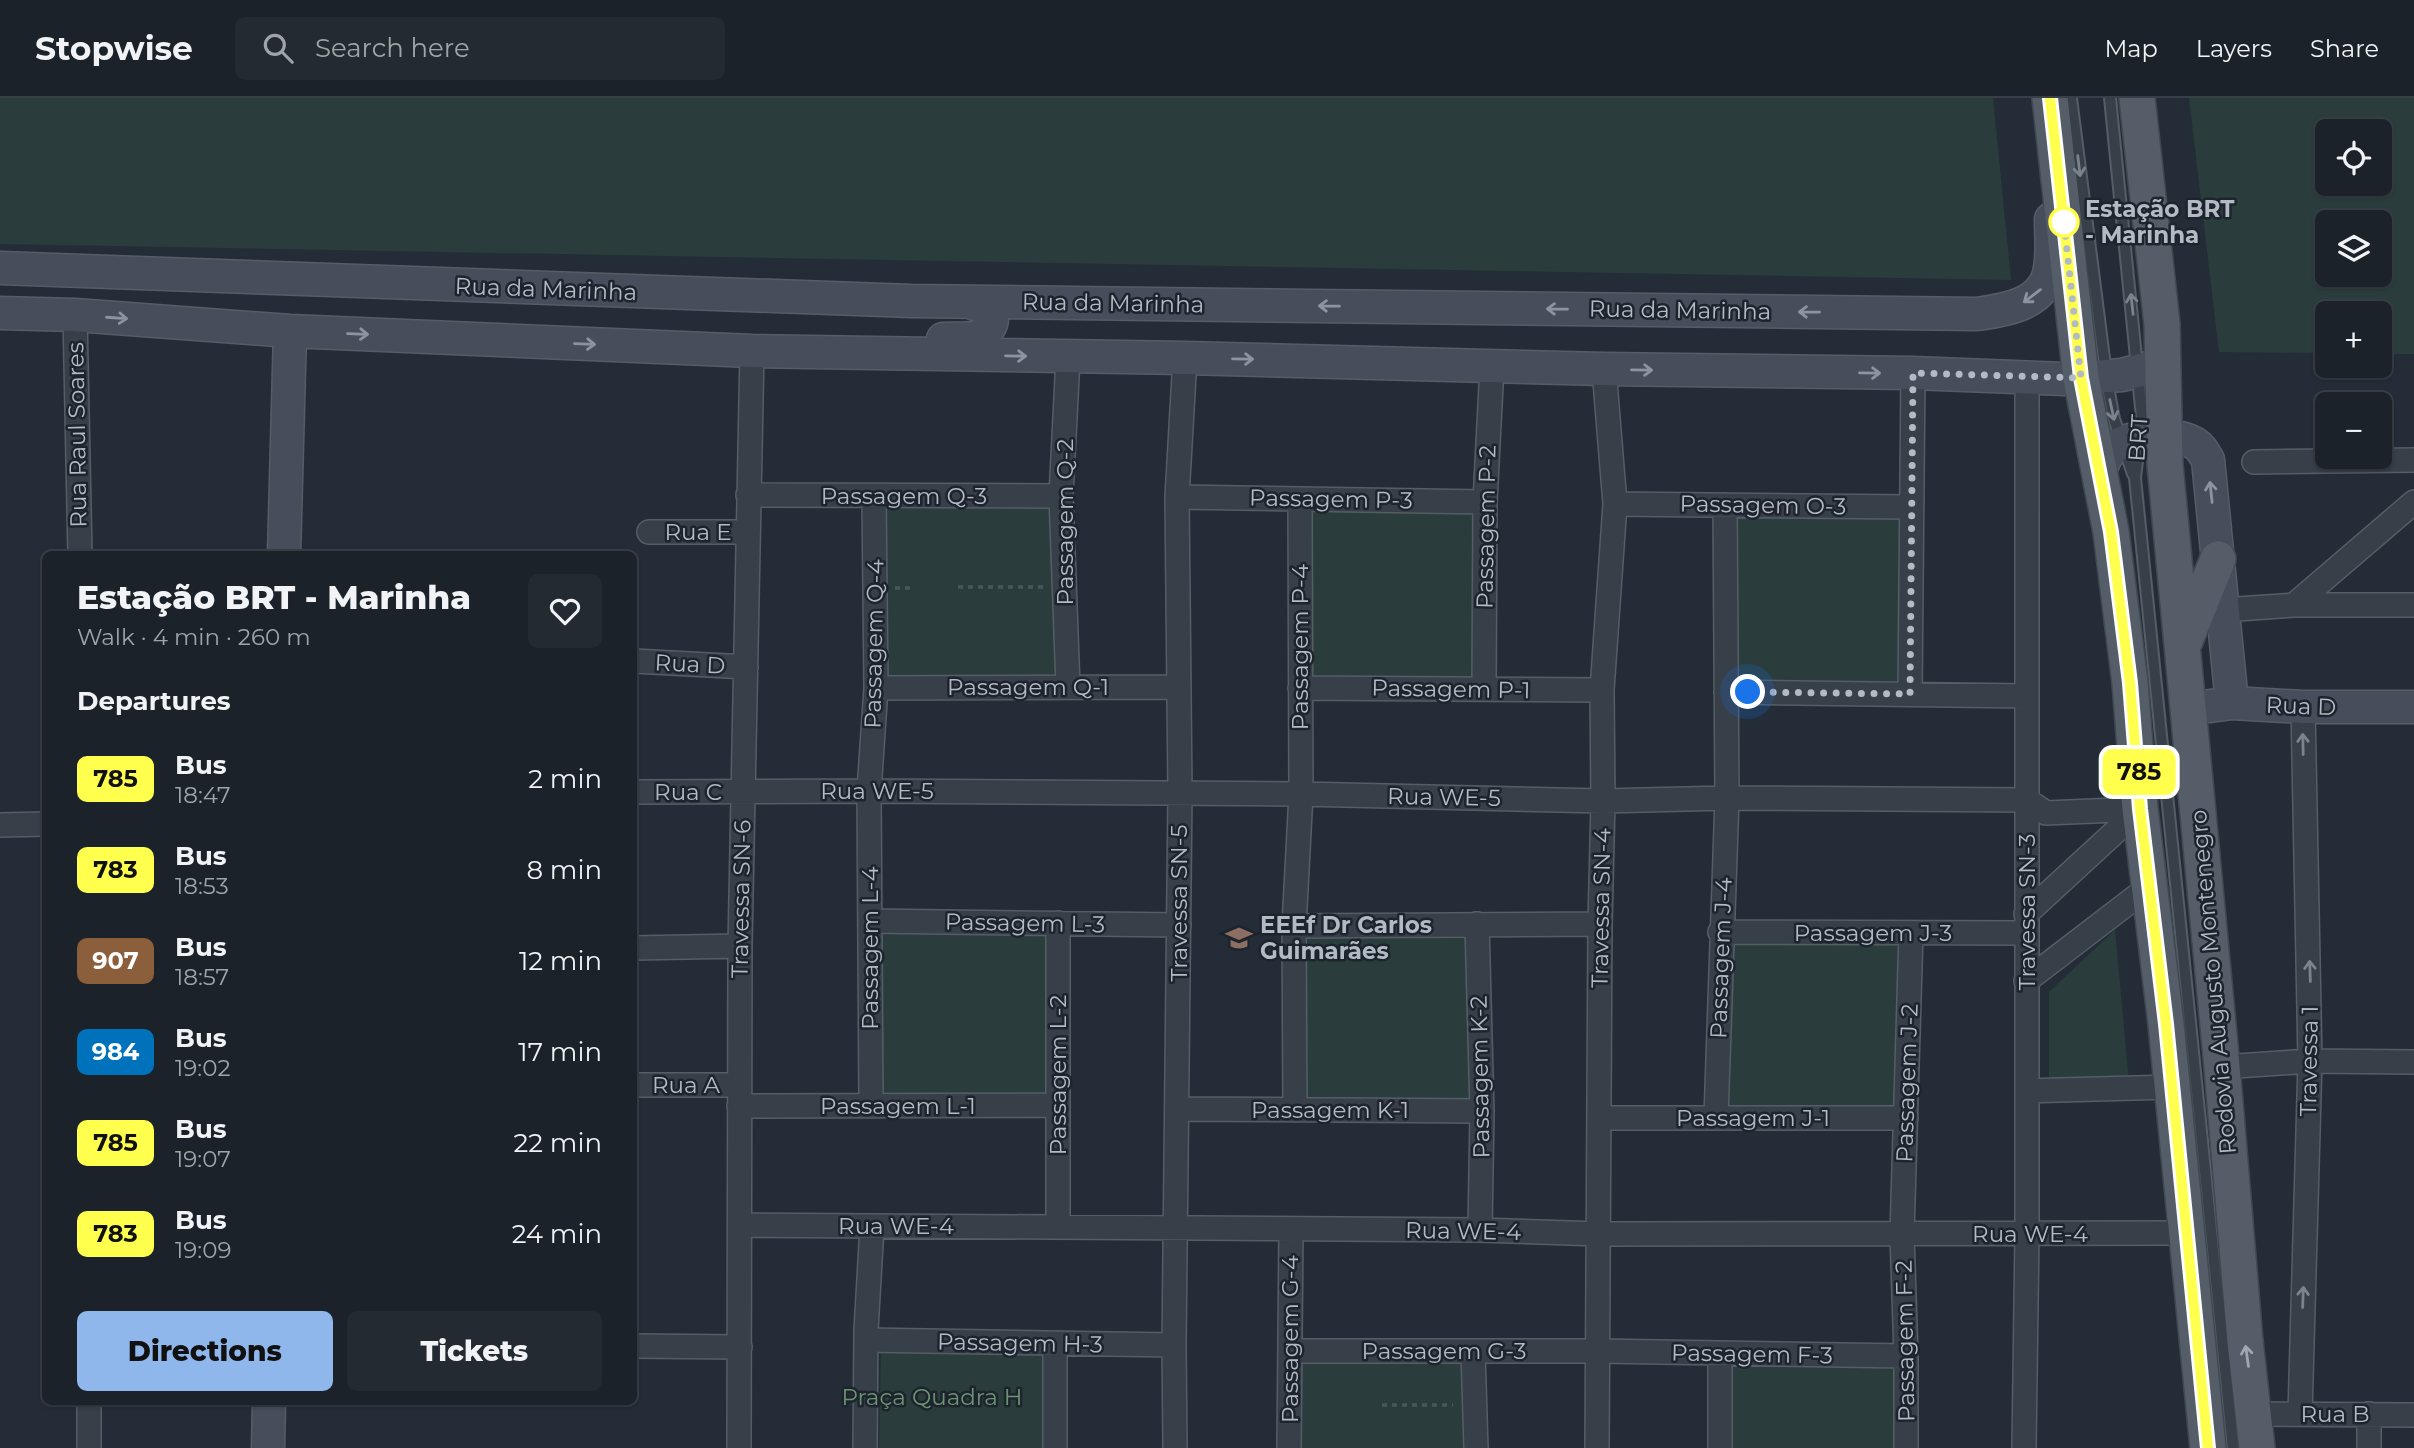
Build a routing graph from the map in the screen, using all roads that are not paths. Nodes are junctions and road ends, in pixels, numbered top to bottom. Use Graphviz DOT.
graph roads {
  1 [pos="2110,98"];
  2 [pos="2137,98"];
  3 [pos="2058,103"];
  4 [pos="6,269"];
  5 [pos="969,302"];
  6 [pos="0,313"];
  7 [pos="75,315"];
  8 [pos="290,331"];
  9 [pos="752,351"];
  10 [pos="802,352"];
  11 [pos="1068,358"];
  12 [pos="1185,358"];
  13 [pos="1492,366"];
  14 [pos="2151,368"];
  15 [pos="1604,369"];
  16 [pos="1913,373"];
  17 [pos="2027,376"];
  18 [pos="2093,377"];
  19 [pos="2142,439"];
  20 [pos="2414,460"];
  21 [pos="2254,462"];
  22 [pos="2100,472"];
  23 [pos="2135,478"];
  24 [pos="748,495"];
  25 [pos="1061,496"];
  26 [pos="874,497"];
  27 [pos="1177,497"];
  28 [pos="1300,499"];
  29 [pos="1485,502"];
  30 [pos="2414,502"];
  31 [pos="1615,504"];
  32 [pos="1725,505"];
  33 [pos="1911,507"];
  34 [pos="649,532"];
  35 [pos="747,532"];
  36 [pos="79,551"];
  37 [pos="284,551"];
  38 [pos="2218,559"];
  39 [pos="2294,605"];
  40 [pos="2414,606"];
  41 [pos="2223,610"];
  42 [pos="2182,649"];
  43 [pos="637,661"];
  44 [pos="746,667"];
  45 [pos="1068,687"];
  46 [pos="1179,687"];
  47 [pos="876,688"];
  48 [pos="1300,688"];
  49 [pos="1483,689"];
  50 [pos="1602,690"];
  51 [pos="1726,692"];
  52 [pos="1910,694"];
  53 [pos="2027,696"];
  54 [pos="2232,703"];
  55 [pos="2303,707"];
  56 [pos="2414,707"];
  57 [pos="2188,709"];
  58 [pos="869,791"];
  59 [pos="637,792"];
  60 [pos="743,792"];
  61 [pos="1180,793"];
  62 [pos="1301,794"];
  63 [pos="1727,798"];
  64 [pos="2027,800"];
  65 [pos="1603,801"];
  66 [pos="2140,809"];
  67 [pos="42,824"];
  68 [pos="0,825"];
  69 [pos="2150,886"];
  70 [pos="870,921"];
  71 [pos="1058,923"];
  72 [pos="1477,924"];
  73 [pos="1600,924"];
  74 [pos="2026,924"];
  75 [pos="1179,925"];
  76 [pos="1294,926"];
  77 [pos="1720,932"];
  78 [pos="1911,933"];
  79 [pos="740,946"];
  80 [pos="637,948"];
  81 [pos="2026,981"];
  82 [pos="2310,1061"];
  83 [pos="2414,1062"];
  84 [pos="2222,1067"];
  85 [pos="637,1085"];
  86 [pos="2172,1087"];
  87 [pos="2027,1091"];
  88 [pos="739,1096"];
  89 [pos="1058,1105"];
  90 [pos="870,1106"];
  91 [pos="1178,1109"];
  92 [pos="1295,1110"];
  93 [pos="1482,1111"];
  94 [pos="1716,1117"];
  95 [pos="1600,1118"];
  96 [pos="1906,1118"];
  97 [pos="740,1225"];
  98 [pos="872,1227"];
  99 [pos="1058,1227"];
  100 [pos="1175,1229"];
  101 [pos="1291,1230"];
  102 [pos="1480,1230"];
  103 [pos="2185,1233"];
  104 [pos="1600,1234"];
  105 [pos="1902,1234"];
  106 [pos="2027,1234"];
  107 [pos="866,1340"];
  108 [pos="1055,1344"];
  109 [pos="1174,1345"];
  110 [pos="637,1346"];
  111 [pos="740,1347"];
  112 [pos="1290,1351"];
  113 [pos="1473,1351"];
  114 [pos="1598,1351"];
  115 [pos="1720,1354"];
  116 [pos="1906,1356"];
  117 [pos="89,1405"];
  118 [pos="269,1405"];
  119 [pos="2255,1414"];
  120 [pos="2300,1414"];
  121 [pos="2369,1415"];
  122 [pos="2414,1415"];
  123 [pos="89,1448"];
  124 [pos="268,1448"];
  125 [pos="740,1448"];
  126 [pos="865,1448"];
  127 [pos="1055,1448"];
  128 [pos="1175,1448"];
  129 [pos="1290,1448"];
  130 [pos="1476,1448"];
  131 [pos="1597,1448"];
  132 [pos="1720,1448"];
  133 [pos="1906,1448"];
  134 [pos="2024,1448"];
  135 [pos="2208,1448"];
  136 [pos="2233,1448"];
  137 [pos="2257,1448"];
  138 [pos="2369,1448"];
  14 -- 1 [label="lane, one-way"];
  2 -- 14 [label="main road, Rodovia Augusto Montenegro"];
  3 -- 5 [label="main road, Rua da Marinha, one-way"];
  3 -- 18 [label="main road, one-way"];
  4 -- 5 [label="main road, Rua da Marinha"];
  5 -- 10 [label="main road"];
  6 -- 7 [label="main road"];
  7 -- 8 [label="main road, one-way"];
  7 -- 36 [label="street, Rua Raul Soares"];
  8 -- 9 [label="main road, one-way"];
  8 -- 37 [label="main road"];
  9 -- 10 [label="main road"];
  9 -- 24 [label="street, Travessa SN-6"];
  10 -- 11 [label="main road, one-way"];
  11 -- 12 [label="main road"];
  11 -- 25 [label="street, Passagem Q-2"];
  12 -- 13 [label="main road, one-way"];
  12 -- 27 [label="street, Travessa SN-5"];
  13 -- 15 [label="main road"];
  13 -- 29 [label="street, Passagem P-2"];
  14 -- 18 [label="main road"];
  14 -- 19 [label="main road, Rodovia Augusto Montenegro"];
  15 -- 16 [label="main road, one-way"];
  15 -- 31 [label="street, Travessa SN-4"];
  16 -- 17 [label="main road"];
  16 -- 33 [label="street"];
  17 -- 18 [label="main road"];
  17 -- 53 [label="street, Travessa SN-3"];
  18 -- 19 [label="lane, BRT, one-way"];
  18 -- 22 [label="main road"];
  19 -- 22 [label="main road"];
  19 -- 23 [label="lane, BRT"];
  19 -- 23 [label="lane, BRT"];
  38 -- 19 [label="main road, one-way"];
  19 -- 42 [label="main road, Rodovia Augusto Montenegro"];
  20 -- 21 [label="street"];
  22 -- 66 [label="main road"];
  23 -- 136 [label="lane"];
  24 -- 26 [label="street, Passagem Q-3"];
  24 -- 35 [label="street, Travessa SN-6"];
  25 -- 26 [label="street, Passagem Q-3"];
  25 -- 45 [label="street, Passagem Q-2"];
  26 -- 47 [label="street, Passagem Q-4"];
  27 -- 28 [label="street, Passagem P-3"];
  27 -- 46 [label="street, Travessa SN-5"];
  28 -- 29 [label="street, Passagem P-3"];
  28 -- 48 [label="street, Passagem P-4"];
  29 -- 49 [label="street, Passagem P-2"];
  30 -- 39 [label="street"];
  31 -- 32 [label="street, Passagem O-3"];
  31 -- 50 [label="street, Travessa SN-4"];
  32 -- 33 [label="street, Passagem O-3"];
  32 -- 51 [label="street, Passagem J-4"];
  33 -- 52 [label="street"];
  34 -- 35 [label="street, Rua E"];
  35 -- 44 [label="street, Travessa SN-6"];
  38 -- 41 [label="main road"];
  38 -- 42 [label="main road"];
  39 -- 40 [label="street"];
  39 -- 41 [label="street"];
  41 -- 54 [label="main road"];
  42 -- 57 [label="main road, Rodovia Augusto Montenegro"];
  43 -- 44 [label="street, Rua D"];
  44 -- 60 [label="street, Travessa SN-6"];
  45 -- 46 [label="street, Passagem Q-1"];
  45 -- 47 [label="street, Passagem Q-1"];
  46 -- 61 [label="street, Travessa SN-5"];
  47 -- 58 [label="street, Passagem Q-4"];
  48 -- 49 [label="street, Passagem P-1"];
  48 -- 62 [label="street, Passagem P-4"];
  49 -- 50 [label="street, Passagem P-1"];
  50 -- 65 [label="street, Travessa SN-4"];
  51 -- 52 [label="street"];
  51 -- 63 [label="street, Passagem J-4"];
  52 -- 53 [label="street"];
  53 -- 64 [label="street, Travessa SN-3"];
  54 -- 55 [label="main road, Rua D"];
  54 -- 57 [label="main road, Rua D"];
  55 -- 56 [label="main road, Rua D"];
  82 -- 55 [label="street, Travessa 1, one-way"];
  57 -- 84 [label="main road, Rodovia Augusto Montenegro"];
  58 -- 60 [label="street, Rua WE-5"];
  58 -- 61 [label="street, Rua WE-5"];
  58 -- 70 [label="street, Passagem L-4"];
  59 -- 60 [label="street, Rua C"];
  60 -- 79 [label="street, Travessa SN-6"];
  61 -- 62 [label="street, Rua WE-5"];
  61 -- 75 [label="street, Travessa SN-5"];
  62 -- 65 [label="street, Rua WE-5"];
  62 -- 76 [label="street, Passagem P-4"];
  63 -- 64 [label="street, Rua WE-5"];
  63 -- 65 [label="street, Rua WE-5"];
  63 -- 77 [label="street, Passagem J-4"];
  64 -- 66 [label="street, Rua WE-5"];
  64 -- 74 [label="street, Travessa SN-3"];
  65 -- 73 [label="street, Travessa SN-4"];
  66 -- 69 [label="main road"];
  66 -- 74 [label="street"];
  67 -- 68 [label="street"];
  69 -- 81 [label="street"];
  69 -- 86 [label="main road"];
  70 -- 71 [label="street, Passagem L-3"];
  70 -- 90 [label="street, Passagem L-4"];
  71 -- 75 [label="street, Passagem L-3"];
  71 -- 89 [label="street, Passagem L-2"];
  72 -- 73 [label="street"];
  72 -- 76 [label="street"];
  72 -- 93 [label="street, Passagem K-2"];
  73 -- 95 [label="street, Travessa SN-4"];
  74 -- 78 [label="street, Passagem J-3"];
  74 -- 81 [label="street, Travessa SN-3"];
  75 -- 91 [label="street, Travessa SN-5"];
  76 -- 92 [label="street, Passagem P-4"];
  77 -- 78 [label="street, Passagem J-3"];
  77 -- 94 [label="street, Passagem J-4"];
  78 -- 96 [label="street, Passagem J-2"];
  79 -- 80 [label="street"];
  79 -- 88 [label="street, Travessa SN-6"];
  81 -- 87 [label="street, Travessa SN-3"];
  82 -- 83 [label="street"];
  82 -- 84 [label="street"];
  120 -- 82 [label="street, Travessa 1, one-way"];
  119 -- 84 [label="main road, Rodovia Augusto Montenegro, one-way"];
  85 -- 88 [label="street, Rua A"];
  86 -- 87 [label="street"];
  86 -- 103 [label="main road"];
  87 -- 106 [label="street, Travessa SN-3"];
  88 -- 90 [label="street, Passagem L-1"];
  88 -- 97 [label="street, Travessa SN-6"];
  89 -- 90 [label="street, Passagem L-1"];
  89 -- 99 [label="street, Passagem L-2"];
  91 -- 92 [label="street, Passagem K-1"];
  91 -- 100 [label="street, Travessa SN-5"];
  92 -- 93 [label="street, Passagem K-1"];
  93 -- 102 [label="street, Passagem K-2"];
  94 -- 95 [label="street, Passagem J-1"];
  94 -- 96 [label="street, Passagem J-1"];
  95 -- 104 [label="street, Travessa SN-4"];
  96 -- 105 [label="street, Passagem J-2"];
  97 -- 98 [label="street, Rua WE-4"];
  97 -- 111 [label="street, Travessa SN-6"];
  98 -- 99 [label="street, Rua WE-4"];
  98 -- 107 [label="street"];
  99 -- 100 [label="street, Rua WE-4"];
  100 -- 101 [label="street, Rua WE-4"];
  100 -- 109 [label="street, Travessa SN-5"];
  101 -- 102 [label="street, Rua WE-4"];
  101 -- 112 [label="street, Passagem G-4"];
  102 -- 104 [label="street, Rua WE-4"];
  103 -- 106 [label="street, Rua WE-4"];
  103 -- 135 [label="main road"];
  104 -- 105 [label="street, Rua WE-4"];
  104 -- 114 [label="street, Travessa SN-4"];
  105 -- 106 [label="street, Rua WE-4"];
  105 -- 116 [label="street, Passagem F-2"];
  106 -- 134 [label="street, Travessa SN-3"];
  107 -- 108 [label="street, Passagem H-3"];
  107 -- 126 [label="street"];
  108 -- 109 [label="street, Passagem H-3"];
  108 -- 127 [label="street"];
  109 -- 128 [label="street, Travessa SN-5"];
  110 -- 111 [label="street"];
  111 -- 125 [label="street, Travessa SN-6"];
  112 -- 113 [label="street, Passagem G-3"];
  112 -- 129 [label="street, Passagem G-4"];
  113 -- 114 [label="street, Passagem G-3"];
  113 -- 130 [label="street"];
  114 -- 115 [label="street, Passagem F-3"];
  114 -- 131 [label="street, Travessa SN-4"];
  115 -- 116 [label="street, Passagem F-3"];
  115 -- 132 [label="street"];
  116 -- 133 [label="street, Passagem F-2"];
  117 -- 123 [label="street"];
  118 -- 124 [label="main road"];
  119 -- 120 [label="street, Rua B"];
  119 -- 137 [label="main road, Rodovia Augusto Montenegro"];
  120 -- 121 [label="street, Rua B"];
  121 -- 122 [label="street, Rua B"];
  121 -- 138 [label="street"];
}
